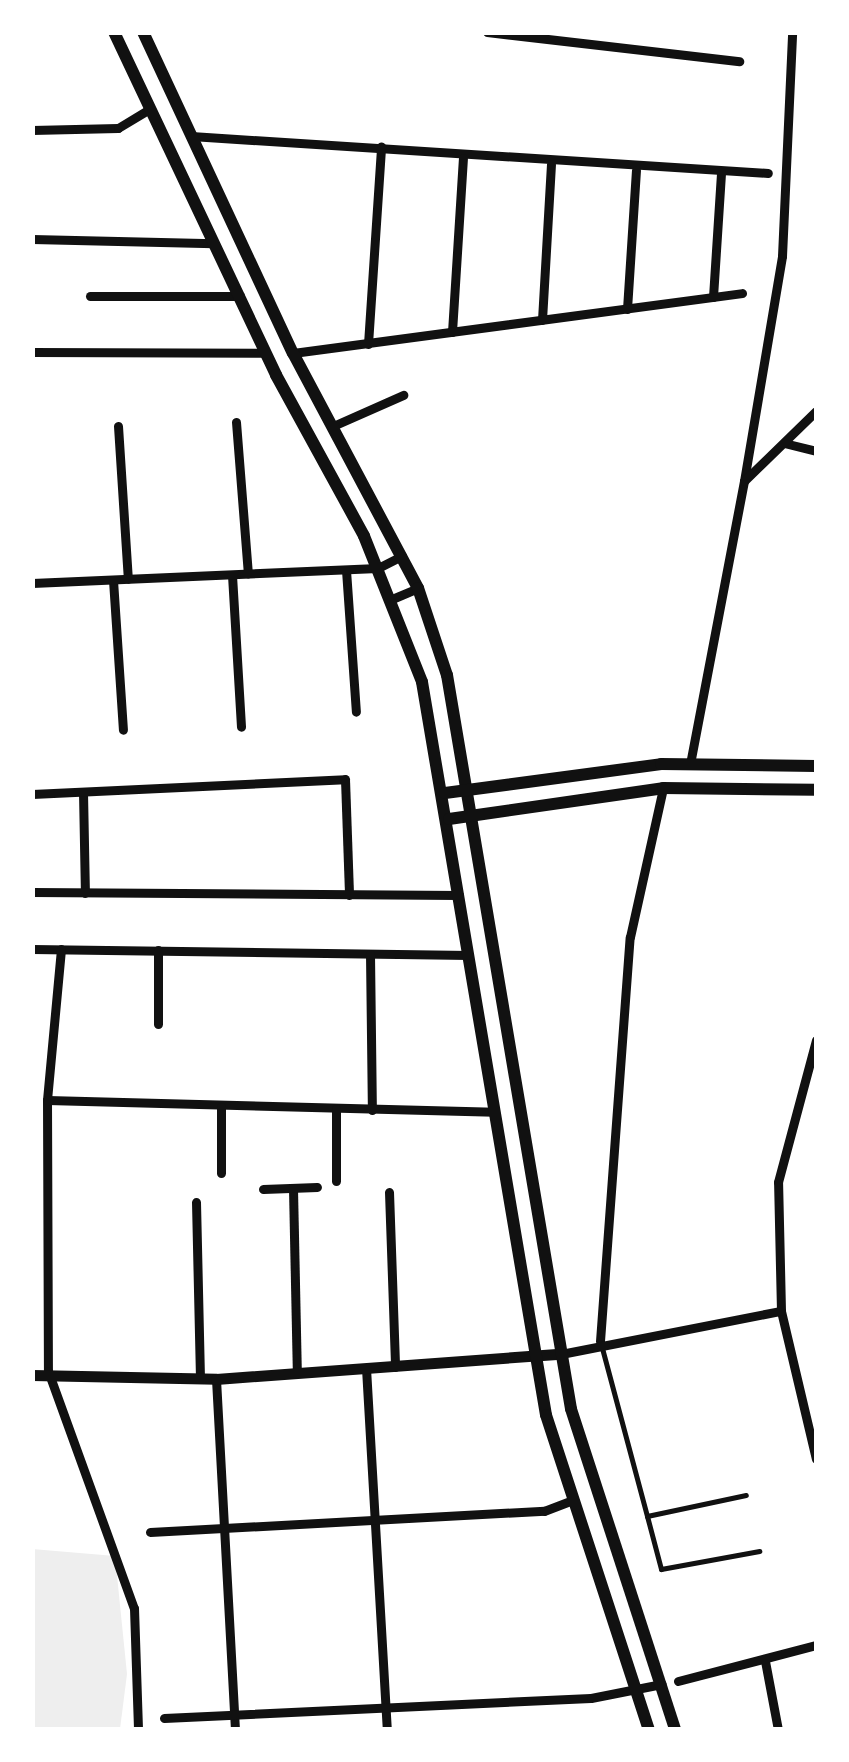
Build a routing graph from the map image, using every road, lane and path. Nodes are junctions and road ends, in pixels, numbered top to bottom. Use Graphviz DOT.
graph roads {
  1 [pos="114,32"];
  2 [pos="143,32"];
  3 [pos="487,32"];
  4 [pos="792,32"];
  5 [pos="739,62"];
  6 [pos="150,109"];
  7 [pos="32,130"];
  8 [pos="192,136"];
  9 [pos="381,146"];
  10 [pos="463,158"];
  11 [pos="550,164"];
  12 [pos="636,170"];
  13 [pos="721,172"];
  14 [pos="768,172"];
  15 [pos="32,239"];
  16 [pos="214,243"];
  17 [pos="742,293"];
  18 [pos="90,296"];
  19 [pos="240,296"];
  20 [pos="713,297"];
  21 [pos="627,309"];
  22 [pos="542,320"];
  23 [pos="452,332"];
  24 [pos="368,344"];
  25 [pos="32,352"];
  26 [pos="293,353"];
  27 [pos="266,354"];
  28 [pos="402,395"];
  29 [pos="816,412"];
  30 [pos="236,422"];
  31 [pos="118,426"];
  32 [pos="333,426"];
  33 [pos="784,443"];
  34 [pos="816,451"];
  35 [pos="744,480"];
  36 [pos="402,556"];
  37 [pos="378,568"];
  38 [pos="346,570"];
  39 [pos="248,574"];
  40 [pos="232,575"];
  41 [pos="128,579"];
  42 [pos="113,580"];
  43 [pos="32,584"];
  44 [pos="418,588"];
  45 [pos="392,599"];
  46 [pos="356,712"];
  47 [pos="242,727"];
  48 [pos="123,730"];
  49 [pos="690,764"];
  50 [pos="816,766"];
  51 [pos="472,788"];
  52 [pos="663,788"];
  53 [pos="816,790"];
  54 [pos="83,792"];
  55 [pos="32,794"];
  56 [pos="445,794"];
  57 [pos="476,814"];
  58 [pos="449,819"];
  59 [pos="32,892"];
  60 [pos="85,893"];
  61 [pos="349,894"];
  62 [pos="459,896"];
  63 [pos="32,949"];
  64 [pos="61,949"];
  65 [pos="158,950"];
  66 [pos="370,954"];
  67 [pos="469,956"];
  68 [pos="158,1024"];
  69 [pos="816,1040"];
  70 [pos="47,1100"];
  71 [pos="221,1107"];
  72 [pos="336,1109"];
  73 [pos="372,1110"];
  74 [pos="494,1112"];
  75 [pos="221,1173"];
  76 [pos="336,1182"];
  77 [pos="317,1187"];
  78 [pos="293,1188"];
  79 [pos="264,1189"];
  80 [pos="389,1192"];
  81 [pos="196,1202"];
  82 [pos="781,1312"];
  83 [pos="600,1340"];
  84 [pos="560,1354"];
  85 [pos="534,1356"];
  86 [pos="395,1367"];
  87 [pos="366,1368"];
  88 [pos="297,1374"];
  89 [pos="32,1375"];
  90 [pos="200,1379"];
  91 [pos="216,1379"];
  92 [pos="816,1459"];
  93 [pos="746,1495"];
  94 [pos="570,1501"];
  95 [pos="647,1516"];
  96 [pos="374,1520"];
  97 [pos="226,1526"];
  98 [pos="150,1532"];
  99 [pos="759,1550"];
  100 [pos="816,1645"];
  101 [pos="765,1661"];
  102 [pos="678,1681"];
  103 [pos="662,1684"];
  104 [pos="638,1688"];
  105 [pos="386,1708"];
  106 [pos="235,1716"];
  107 [pos="164,1718"];
  108 [pos="138,1730"];
  109 [pos="235,1730"];
  110 [pos="386,1730"];
  111 [pos="649,1730"];
  112 [pos="675,1730"];
  113 [pos="778,1730"];
  1 -- 6 [label="main road"];
  2 -- 8 [label="main road"];
  3 -- 5 [label="street"];
  4 -- 35 [label="street"];
  6 -- 7 [label="street"];
  6 -- 16 [label="main road"];
  8 -- 9 [label="street"];
  8 -- 26 [label="main road"];
  9 -- 10 [label="street"];
  9 -- 24 [label="street"];
  10 -- 11 [label="street"];
  10 -- 23 [label="street"];
  11 -- 12 [label="street"];
  11 -- 22 [label="street"];
  12 -- 13 [label="street"];
  12 -- 21 [label="street"];
  13 -- 14 [label="street"];
  13 -- 20 [label="street"];
  15 -- 16 [label="street"];
  16 -- 19 [label="main road"];
  17 -- 20 [label="street"];
  18 -- 19 [label="street"];
  19 -- 27 [label="main road"];
  20 -- 21 [label="street"];
  21 -- 22 [label="street"];
  22 -- 23 [label="street"];
  23 -- 24 [label="street"];
  24 -- 26 [label="street"];
  25 -- 27 [label="street"];
  26 -- 32 [label="main road"];
  27 -- 37 [label="main road"];
  28 -- 32 [label="street"];
  29 -- 33 [label="street"];
  30 -- 39 [label="street"];
  31 -- 41 [label="street"];
  32 -- 36 [label="main road"];
  33 -- 34 [label="street"];
  33 -- 35 [label="street"];
  35 -- 49 [label="street"];
  36 -- 37 [label="street"];
  36 -- 44 [label="main road"];
  37 -- 38 [label="street"];
  37 -- 45 [label="main road"];
  38 -- 39 [label="street"];
  38 -- 46 [label="street"];
  39 -- 40 [label="street"];
  40 -- 41 [label="street"];
  40 -- 47 [label="street"];
  41 -- 42 [label="street"];
  42 -- 43 [label="street"];
  42 -- 48 [label="street"];
  44 -- 45 [label="street"];
  44 -- 51 [label="main road"];
  45 -- 56 [label="main road"];
  49 -- 50 [label="main road"];
  49 -- 51 [label="main road"];
  51 -- 56 [label="main road"];
  51 -- 57 [label="main road"];
  52 -- 53 [label="main road"];
  52 -- 57 [label="main road"];
  52 -- 83 [label="street"];
  54 -- 55 [label="street"];
  54 -- 60 [label="street"];
  54 -- 61 [label="street"];
  56 -- 58 [label="main road"];
  57 -- 58 [label="main road"];
  57 -- 84 [label="main road"];
  58 -- 62 [label="main road"];
  59 -- 60 [label="street"];
  60 -- 61 [label="street"];
  61 -- 62 [label="street"];
  62 -- 67 [label="main road"];
  63 -- 64 [label="street"];
  64 -- 65 [label="street"];
  64 -- 70 [label="street"];
  65 -- 66 [label="street"];
  65 -- 68 [label="street"];
  66 -- 67 [label="street"];
  66 -- 73 [label="street"];
  67 -- 74 [label="main road"];
  69 -- 82 [label="street"];
  70 -- 71 [label="street"];
  70 -- 108 [label="street"];
  71 -- 72 [label="street"];
  71 -- 75 [label="street"];
  72 -- 73 [label="street"];
  72 -- 76 [label="street"];
  73 -- 74 [label="street"];
  74 -- 85 [label="main road"];
  77 -- 78 [label="street"];
  78 -- 79 [label="street"];
  78 -- 88 [label="street"];
  80 -- 86 [label="street"];
  81 -- 90 [label="street"];
  82 -- 83 [label="street"];
  82 -- 92 [label="street"];
  83 -- 84 [label="street"];
  83 -- 95 [label="lane"];
  84 -- 85 [label="street"];
  84 -- 103 [label="main road"];
  85 -- 86 [label="street"];
  85 -- 94 [label="main road"];
  86 -- 87 [label="street"];
  87 -- 88 [label="street"];
  87 -- 96 [label="street"];
  88 -- 91 [label="street"];
  89 -- 90 [label="street"];
  90 -- 91 [label="street"];
  91 -- 97 [label="street"];
  93 -- 95 [label="lane"];
  94 -- 96 [label="street"];
  94 -- 104 [label="main road"];
  95 -- 99 [label="lane"];
  96 -- 97 [label="street"];
  96 -- 105 [label="street"];
  97 -- 98 [label="street"];
  97 -- 106 [label="street"];
  100 -- 101 [label="street"];
  101 -- 102 [label="street"];
  101 -- 113 [label="street"];
  103 -- 104 [label="street"];
  103 -- 112 [label="main road"];
  104 -- 105 [label="street"];
  104 -- 111 [label="main road"];
  105 -- 106 [label="street"];
  105 -- 110 [label="street"];
  106 -- 107 [label="street"];
  106 -- 109 [label="street"];
}
